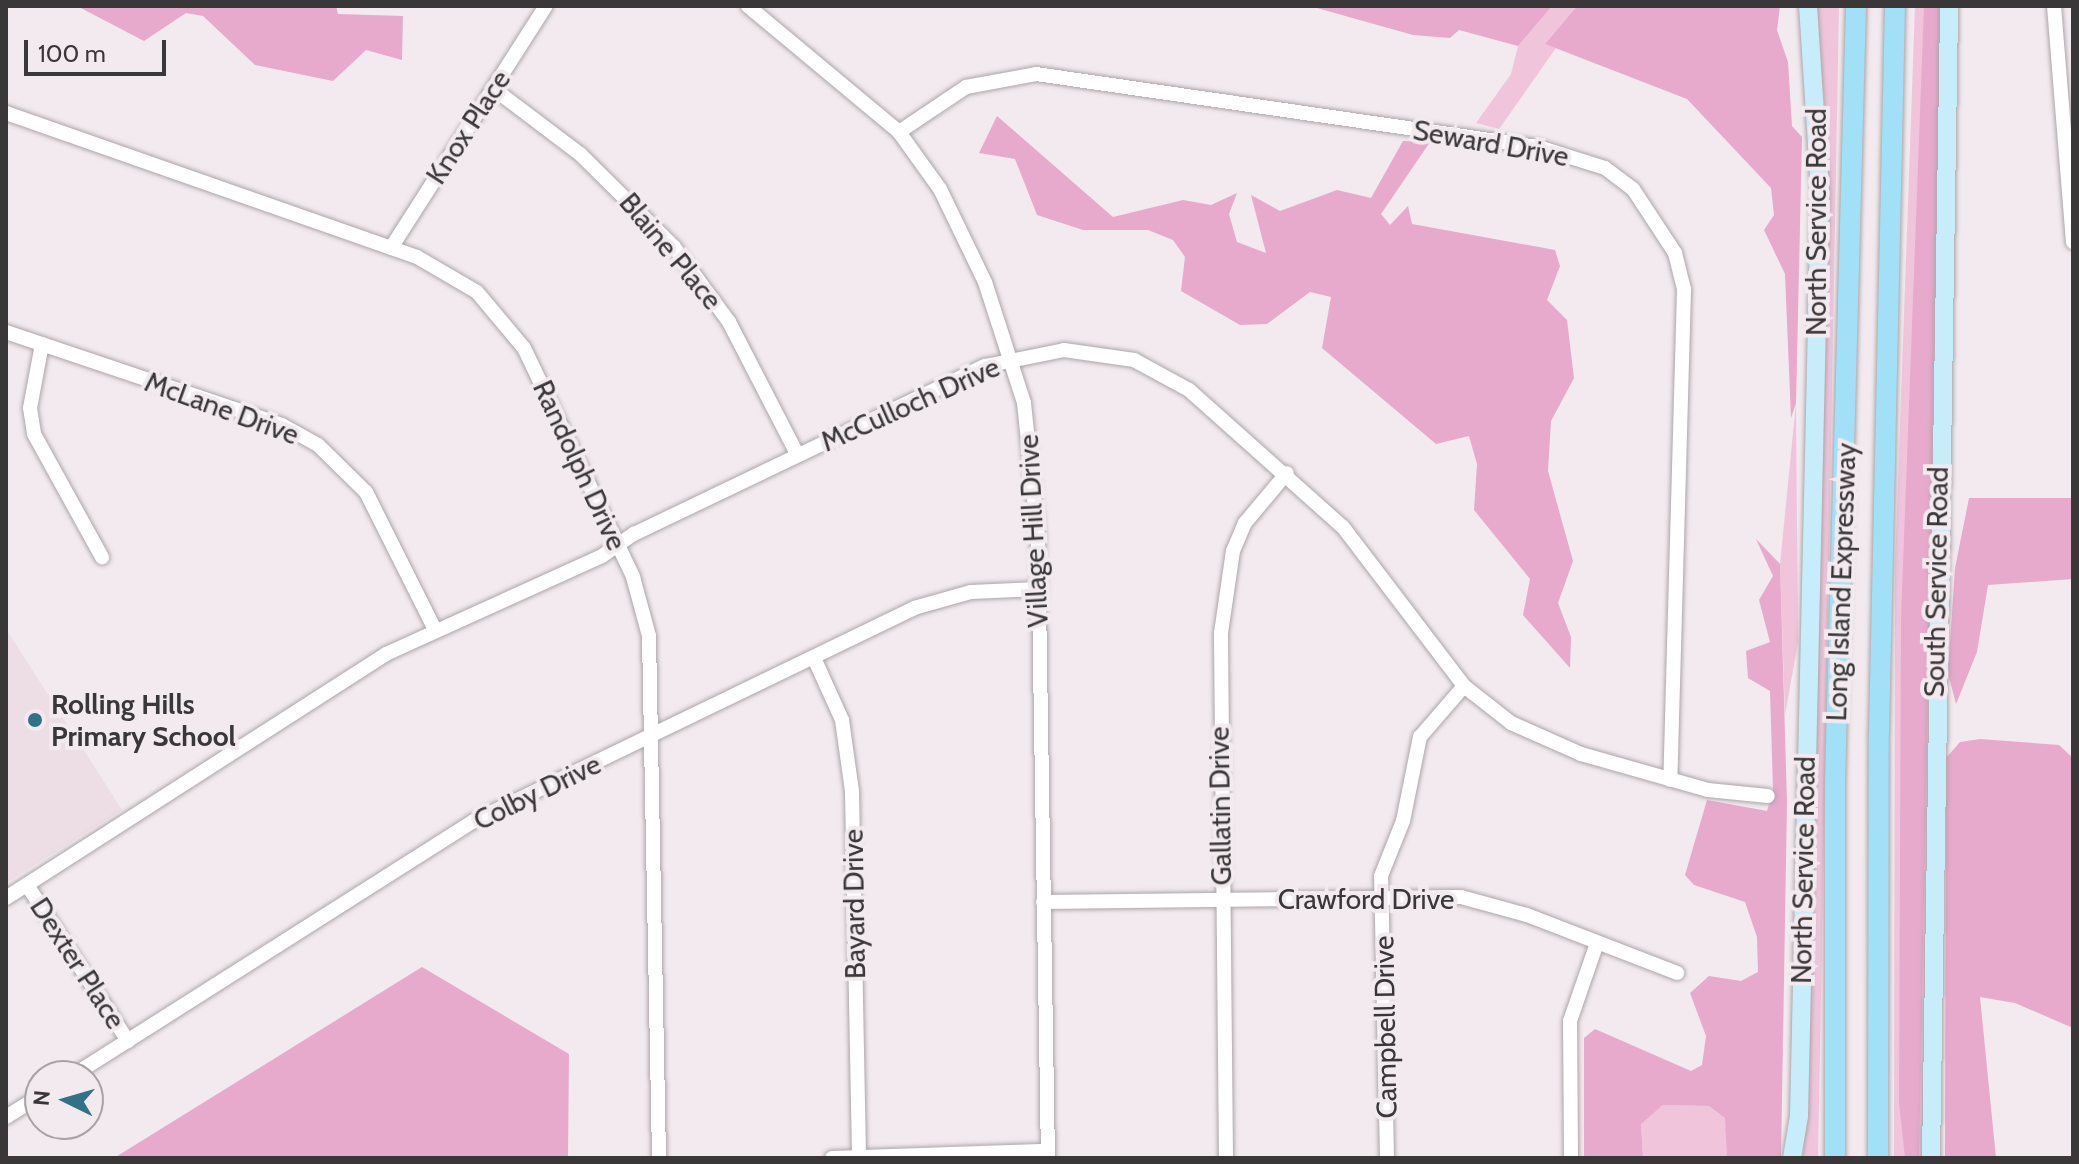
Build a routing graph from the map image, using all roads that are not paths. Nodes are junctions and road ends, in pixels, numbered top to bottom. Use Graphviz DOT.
graph roads {
  1 [pos="546,6"];
  2 [pos="748,6"];
  3 [pos="1808,6"];
  4 [pos="1856,6"];
  5 [pos="1895,6"];
  6 [pos="1949,6"];
  7 [pos="2054,6"];
  8 [pos="494,89"];
  9 [pos="6,113"];
  10 [pos="899,132"];
  11 [pos="2073,242"];
  12 [pos="391,248"];
  13 [pos="6,332"];
  14 [pos="42,344"];
  15 [pos="1012,359"];
  16 [pos="797,454"];
  17 [pos="1287,473"];
  18 [pos="618,546"];
  19 [pos="102,557"];
  20 [pos="1038,589"];
  21 [pos="435,630"];
  22 [pos="814,658"];
  23 [pos="1464,686"];
  24 [pos="650,736"];
  25 [pos="1670,780"];
  26 [pos="1768,796"];
  27 [pos="27,885"];
  28 [pos="1382,895"];
  29 [pos="6,898"];
  30 [pos="1221,900"];
  31 [pos="1043,902"];
  32 [pos="1597,943"];
  33 [pos="1677,973"];
  34 [pos="128,1041"];
  35 [pos="98,1060"];
  36 [pos="24,1106"];
  37 [pos="6,1117"];
  38 [pos="1048,1154"];
  39 [pos="859,1157"];
  40 [pos="659,1158"];
  41 [pos="832,1158"];
  42 [pos="1226,1158"];
  43 [pos="1387,1158"];
  44 [pos="1571,1158"];
  45 [pos="1792,1158"];
  46 [pos="1835,1158"];
  47 [pos="1878,1158"];
  48 [pos="1931,1158"];
  1 -- 8 [label="street, Knox Place"];
  2 -- 10 [label="street, Village Hill Drive"];
  3 -- 45 [label="main road, North Service Road"];
  4 -- 46 [label="highway, Long Island Expressway"];
  5 -- 47 [label="highway, Long Island Expressway"];
  6 -- 48 [label="main road, South Service Road"];
  7 -- 11 [label="street"];
  8 -- 12 [label="street, Knox Place"];
  8 -- 16 [label="street, Blaine Place"];
  9 -- 12 [label="street, Randolph Drive"];
  10 -- 15 [label="street, Village Hill Drive"];
  10 -- 25 [label="street, Seward Drive"];
  12 -- 18 [label="street, Randolph Drive"];
  13 -- 14 [label="street, McLane Drive"];
  14 -- 19 [label="street"];
  14 -- 21 [label="street, McLane Drive"];
  15 -- 16 [label="street, McCulloch Drive"];
  15 -- 17 [label="street, McCulloch Drive"];
  15 -- 20 [label="street, Village Hill Drive"];
  16 -- 18 [label="street, McCulloch Drive"];
  17 -- 23 [label="street, McCulloch Drive"];
  17 -- 30 [label="street, Gallatin Drive"];
  18 -- 21 [label="street, McCulloch Drive"];
  18 -- 24 [label="street, Randolph Drive"];
  20 -- 22 [label="street, Colby Drive"];
  20 -- 31 [label="street, Village Hill Drive"];
  21 -- 27 [label="street, McCulloch Drive"];
  22 -- 24 [label="street, Colby Drive"];
  22 -- 39 [label="street, Bayard Drive"];
  23 -- 25 [label="street, McCulloch Drive"];
  23 -- 28 [label="street, Campbell Drive"];
  24 -- 34 [label="street, Colby Drive"];
  24 -- 40 [label="street, Randolph Drive"];
  25 -- 26 [label="street, McCulloch Drive"];
  27 -- 29 [label="street, McCulloch Drive"];
  27 -- 34 [label="street, Dexter Place"];
  28 -- 30 [label="street, Crawford Drive"];
  28 -- 32 [label="street, Crawford Drive"];
  28 -- 43 [label="street, Campbell Drive"];
  30 -- 31 [label="street, Crawford Drive"];
  30 -- 42 [label="street, Gallatin Drive"];
  31 -- 38 [label="street, Village Hill Drive"];
  32 -- 33 [label="street, Crawford Drive"];
  32 -- 44 [label="street"];
  34 -- 35 [label="street, Colby Drive"];
  36 -- 37 [label="street"];
  38 -- 39 [label="street"];
  39 -- 41 [label="street"];
}
